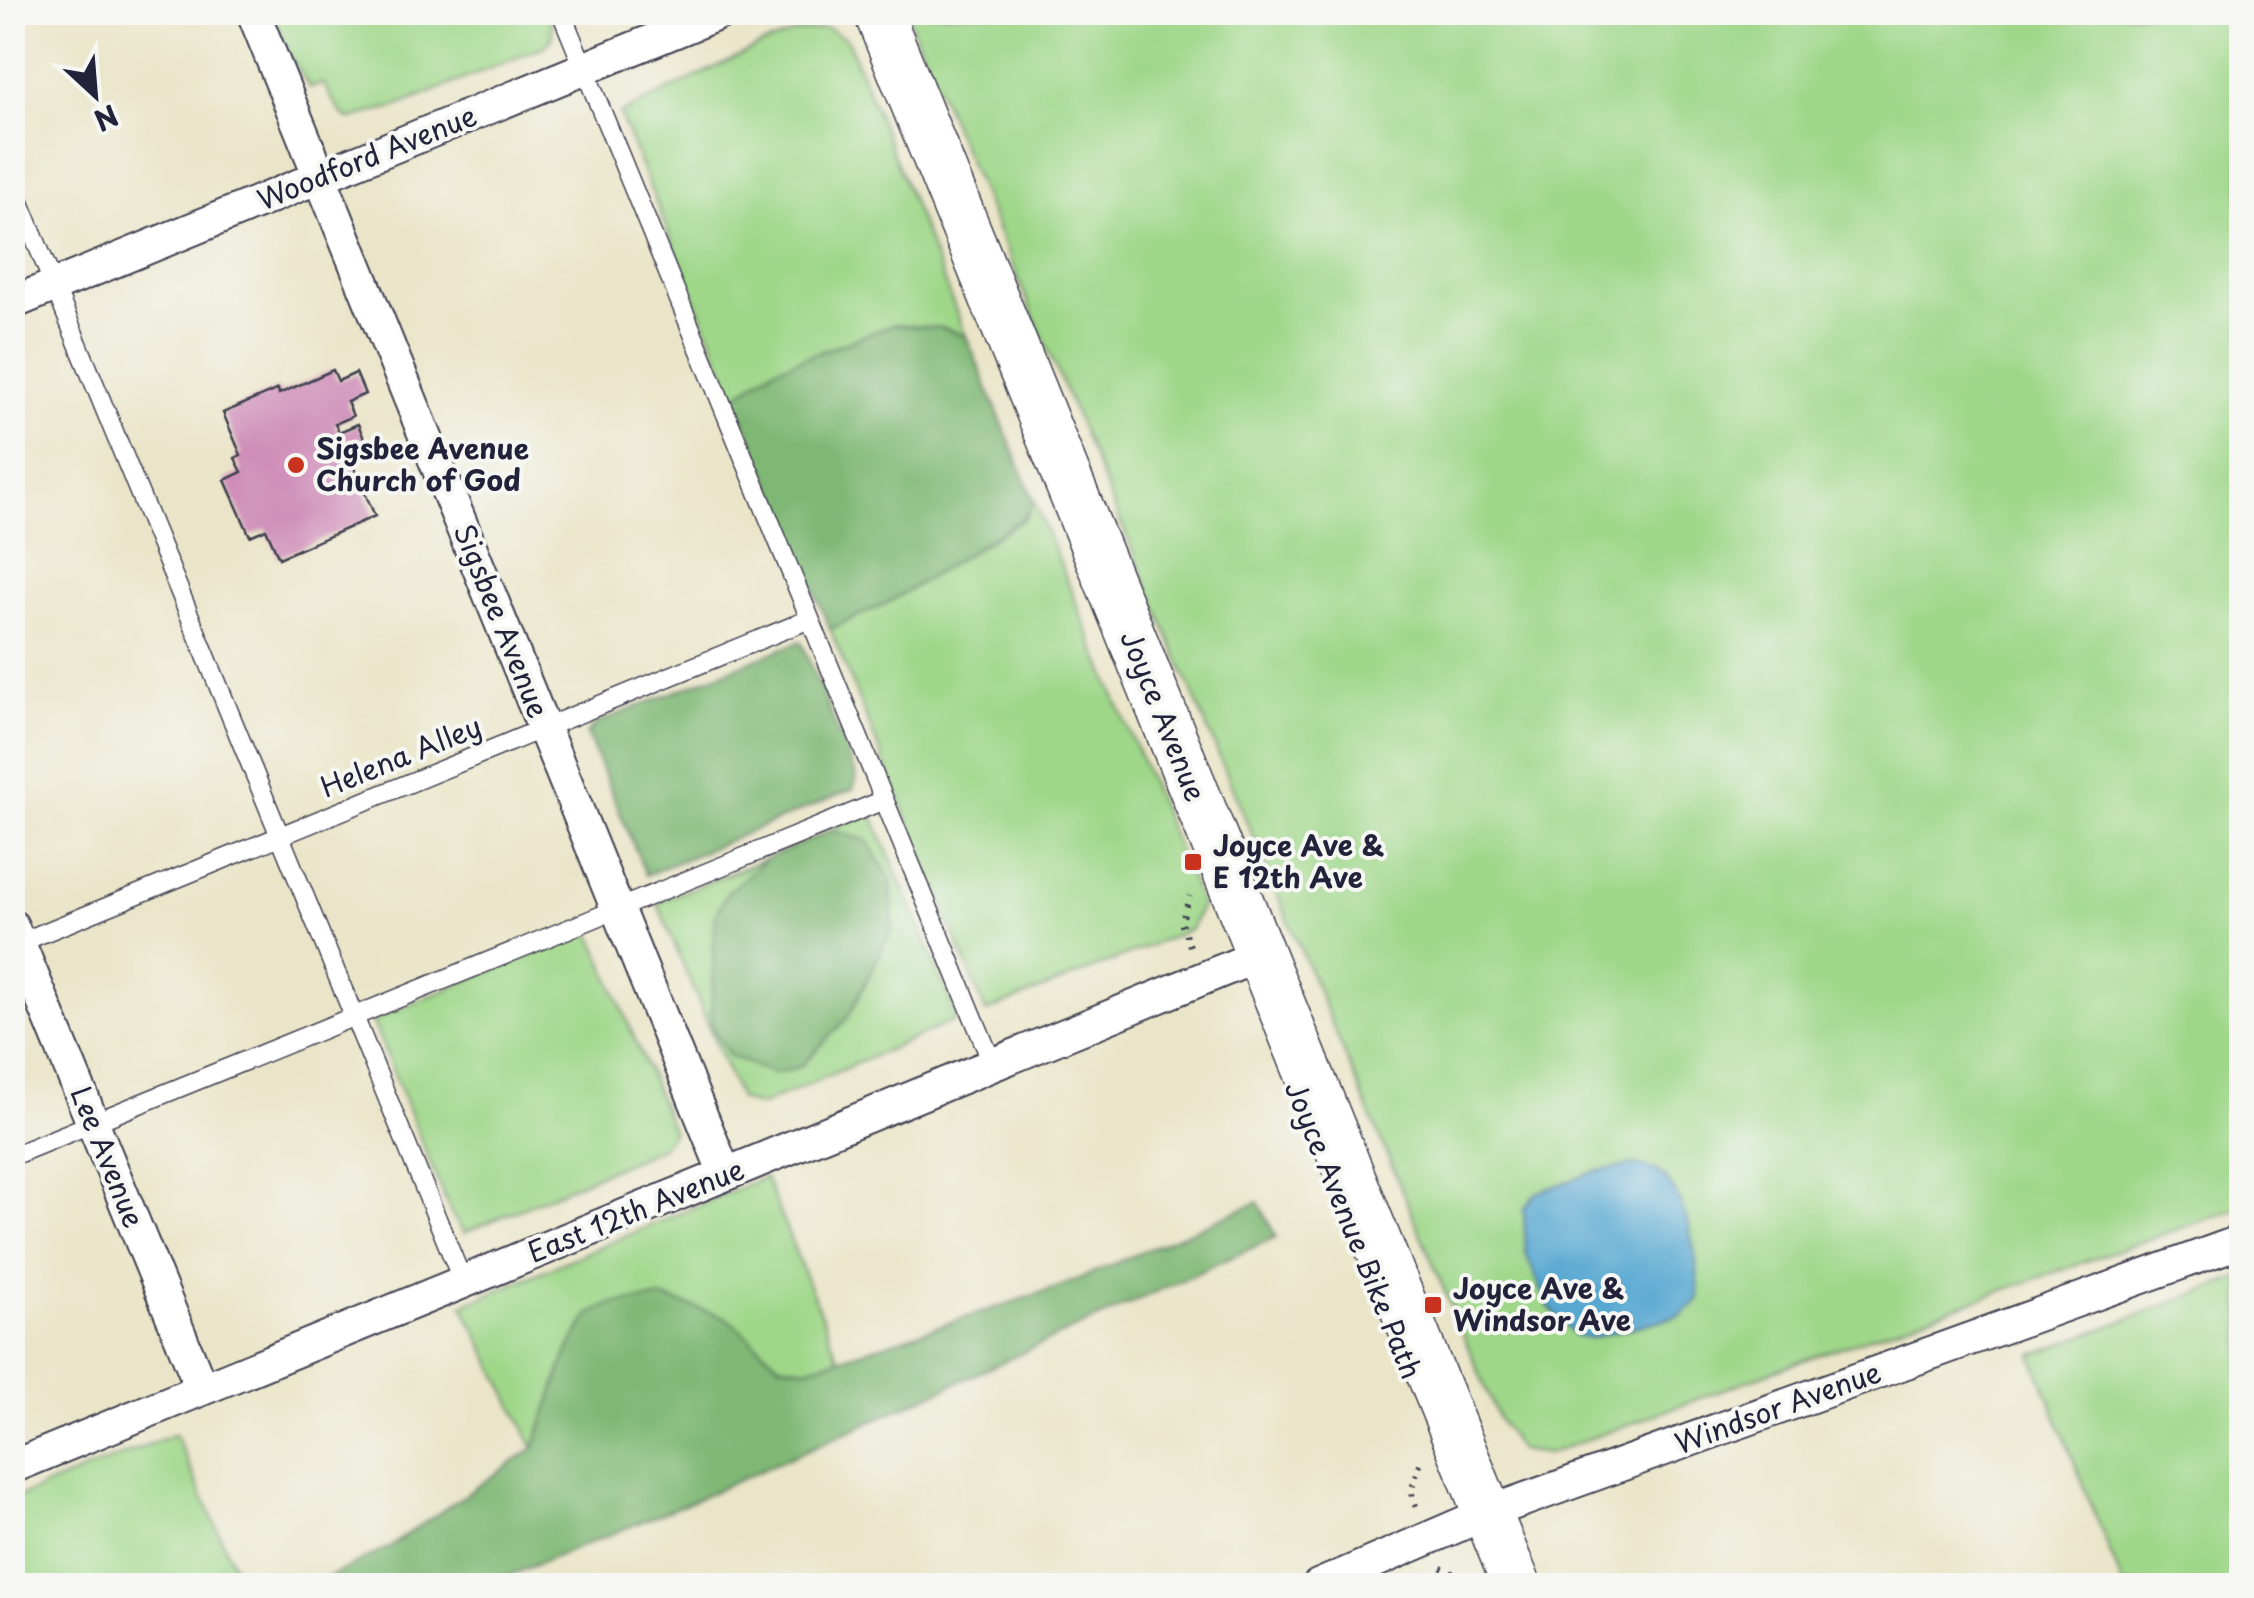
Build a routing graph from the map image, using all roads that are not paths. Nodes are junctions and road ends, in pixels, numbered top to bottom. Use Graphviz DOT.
graph roads {
  1 [pos="253,12"];
  2 [pos="561,12"];
  3 [pos="722,12"];
  4 [pos="878,12"];
  5 [pos="584,69"];
  6 [pos="320,178"];
  7 [pos="12,182"];
  8 [pos="55,286"];
  9 [pos="12,303"];
  10 [pos="810,618"];
  11 [pos="544,728"];
  12 [pos="884,800"];
  13 [pos="280,836"];
  14 [pos="617,909"];
  15 [pos="15,938"];
  16 [pos="1260,956"];
  17 [pos="354,1016"];
  18 [pos="993,1065"];
  19 [pos="94,1123"];
  20 [pos="12,1156"];
  21 [pos="726,1174"];
  22 [pos="2242,1240"];
  23 [pos="462,1282"];
  24 [pos="202,1389"];
  25 [pos="12,1467"];
  26 [pos="1487,1514"];
  27 [pos="1318,1586"];
  28 [pos="1517,1586"];
  1 -- 6 [label="street, Sigsbee Avenue"];
  2 -- 5 [label="lane"];
  3 -- 5 [label="street, Woodford Avenue"];
  4 -- 16 [label="street, Joyce Avenue"];
  5 -- 6 [label="street, Woodford Avenue"];
  5 -- 10 [label="lane"];
  6 -- 8 [label="street, Woodford Avenue"];
  6 -- 11 [label="street, Sigsbee Avenue"];
  7 -- 8 [label="lane"];
  8 -- 9 [label="street, Woodford Avenue"];
  8 -- 13 [label="lane"];
  10 -- 11 [label="lane, Helena Alley"];
  10 -- 12 [label="lane"];
  11 -- 13 [label="lane, Helena Alley"];
  11 -- 14 [label="street, Sigsbee Avenue"];
  12 -- 14 [label="lane"];
  12 -- 18 [label="lane"];
  13 -- 15 [label="lane, Helena Alley"];
  13 -- 17 [label="lane"];
  14 -- 17 [label="lane"];
  14 -- 21 [label="street, Sigsbee Avenue"];
  15 -- 19 [label="street, Lee Avenue"];
  16 -- 18 [label="street, East 12th Avenue"];
  16 -- 26 [label="street, Joyce Avenue"];
  17 -- 19 [label="lane"];
  17 -- 23 [label="lane"];
  18 -- 21 [label="street, East 12th Avenue"];
  19 -- 20 [label="lane"];
  19 -- 24 [label="street, Lee Avenue"];
  21 -- 23 [label="street, East 12th Avenue"];
  22 -- 26 [label="street, Windsor Avenue"];
  23 -- 24 [label="street, East 12th Avenue"];
  24 -- 25 [label="street, East 12th Avenue"];
  26 -- 27 [label="street, Windsor Avenue"];
  26 -- 28 [label="street, Joyce Avenue"];
}
